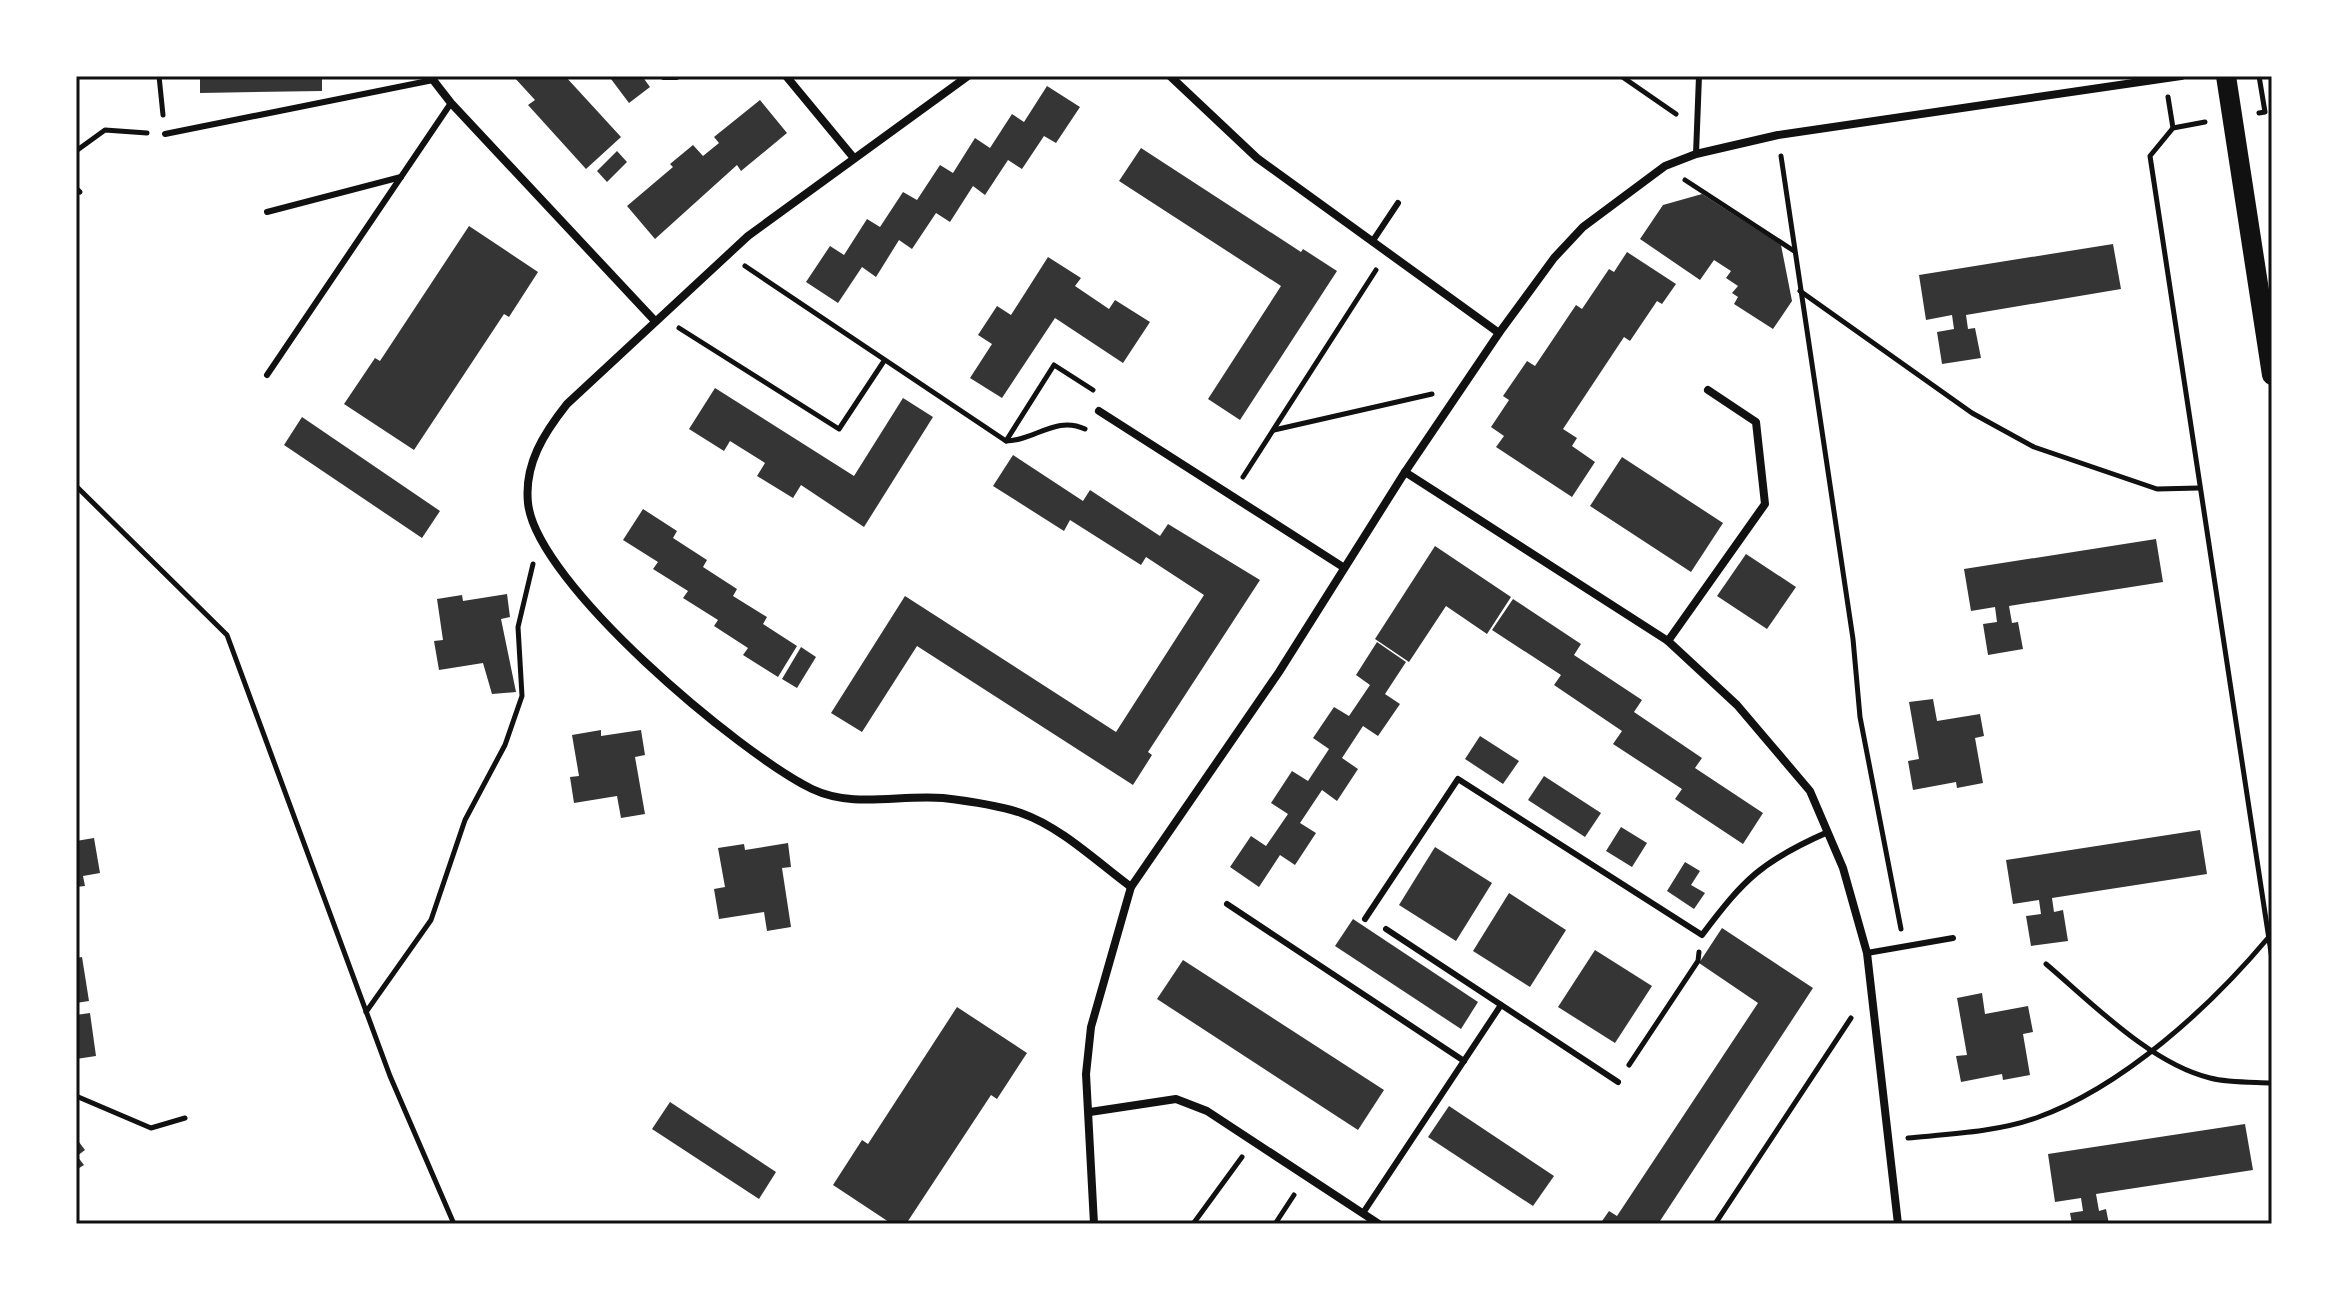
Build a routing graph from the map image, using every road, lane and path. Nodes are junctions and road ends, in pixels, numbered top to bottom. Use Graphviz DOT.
graph roads {
  1 [pos="159,76"];
  2 [pos="664,76"];
  3 [pos="676,76"];
  4 [pos="786,76"];
  5 [pos="968,76"];
  6 [pos="1170,76"];
  7 [pos="1621,76"];
  8 [pos="1699,76"];
  9 [pos="2181,76"];
  10 [pos="2226,76"];
  11 [pos="2259,76"];
  12 [pos="431,78"];
  13 [pos="451,103"];
  14 [pos="2265,112"];
  15 [pos="1697,128"];
  16 [pos="2173,128"];
  17 [pos="165,134"];
  18 [pos="1778,135"];
  19 [pos="76,151"];
  20 [pos="1696,154"];
  21 [pos="853,157"];
  22 [pos="1665,166"];
  23 [pos="401,177"];
  24 [pos="1398,203"];
  25 [pos="267,212"];
  26 [pos="1372,242"];
  27 [pos="1795,251"];
  28 [pos="1388,253"];
  29 [pos="728,254"];
  30 [pos="1800,291"];
  31 [pos="658,318"];
  32 [pos="1499,333"];
  33 [pos="884,361"];
  34 [pos="267,375"];
  35 [pos="2272,375"];
  36 [pos="1463,387"];
  37 [pos="1708,390"];
  38 [pos="1099,411"];
  39 [pos="1273,430"];
  40 [pos="1006,441"];
  41 [pos="1405,472"];
  42 [pos="76,486"];
  43 [pos="2199,488"];
  44 [pos="1231,495"];
  45 [pos="538,540"];
  46 [pos="1343,567"];
  47 [pos="1668,641"];
  48 [pos="1828,832"];
  49 [pos="1131,887"];
  50 [pos="1227,904"];
  51 [pos="1365,919"];
  52 [pos="1386,929"];
  53 [pos="1702,935"];
  54 [pos="2269,937"];
  55 [pos="1953,938"];
  56 [pos="1904,947"];
  57 [pos="1867,953"];
  58 [pos="2272,959"];
  59 [pos="2046,964"];
  60 [pos="1872,986"];
  61 [pos="1501,1005"];
  62 [pos="366,1012"];
  63 [pos="2152,1050"];
  64 [pos="1464,1061"];
  65 [pos="1618,1082"];
  66 [pos="2272,1083"];
  67 [pos="76,1096"];
  68 [pos="1090,1112"];
  69 [pos="185,1118"];
  70 [pos="1890,1140"];
  71 [pos="1254,1142"];
  72 [pos="1306,1176"];
  73 [pos="1363,1213"];
  74 [pos="454,1224"];
  75 [pos="1094,1224"];
  76 [pos="1193,1224"];
  77 [pos="1275,1224"];
  78 [pos="1379,1224"];
  79 [pos="1715,1224"];
  80 [pos="1898,1224"];
  1 -- 17 [label="path"];
  2 -- 3 [label="street"];
  4 -- 21 [label="street"];
  5 -- 21 [label="street"];
  6 -- 26 [label="street"];
  7 -- 15 [label="path"];
  8 -- 15 [label="lane"];
  9 -- 18 [label="street"];
  10 -- 35 [label="main road"];
  11 -- 14 [label="path"];
  12 -- 13 [label="street"];
  12 -- 17 [label="lane"];
  13 -- 23 [label="lane"];
  13 -- 31 [label="street"];
  15 -- 20 [label="lane"];
  16 -- 43 [label="path"];
  17 -- 19 [label="path"];
  18 -- 20 [label="street"];
  18 -- 27 [label="path"];
  20 -- 22 [label="street"];
  21 -- 29 [label="street"];
  22 -- 27 [label="path"];
  22 -- 32 [label="street"];
  23 -- 25 [label="lane"];
  23 -- 34 [label="lane"];
  24 -- 26 [label="lane"];
  26 -- 28 [label="street"];
  27 -- 30 [label="path"];
  28 -- 32 [label="street"];
  28 -- 39 [label="path"];
  29 -- 31 [label="street"];
  29 -- 33 [label="path"];
  30 -- 43 [label="path"];
  30 -- 56 [label="path"];
  31 -- 33 [label="path"];
  31 -- 45 [label="street"];
  32 -- 36 [label="street"];
  33 -- 40 [label="path"];
  36 -- 39 [label="path"];
  36 -- 41 [label="street"];
  37 -- 47 [label="street"];
  38 -- 40 [label="path"];
  38 -- 40 [label="path"];
  38 -- 44 [label="street"];
  39 -- 44 [label="path"];
  41 -- 46 [label="street"];
  41 -- 47 [label="street"];
  42 -- 62 [label="path"];
  43 -- 54 [label="path"];
  44 -- 46 [label="street"];
  45 -- 49 [label="street"];
  45 -- 62 [label="path"];
  46 -- 49 [label="street"];
  47 -- 48 [label="street"];
  48 -- 53 [label="lane"];
  48 -- 57 [label="street"];
  49 -- 68 [label="street"];
  50 -- 64 [label="lane"];
  51 -- 53 [label="lane"];
  52 -- 61 [label="lane"];
  53 -- 65 [label="path"];
  54 -- 58 [label="path"];
  54 -- 63 [label="path"];
  55 -- 56 [label="lane"];
  56 -- 57 [label="lane"];
  57 -- 60 [label="street"];
  59 -- 63 [label="path"];
  60 -- 70 [label="street"];
  60 -- 79 [label="path"];
  61 -- 64 [label="lane"];
  61 -- 65 [label="lane"];
  62 -- 74 [label="path"];
  63 -- 66 [label="path"];
  63 -- 70 [label="path"];
  64 -- 73 [label="lane"];
  67 -- 69 [label="path"];
  68 -- 71 [label="street"];
  68 -- 75 [label="street"];
  70 -- 80 [label="street"];
  71 -- 72 [label="street"];
  71 -- 76 [label="path"];
  72 -- 73 [label="street"];
  72 -- 77 [label="path"];
  73 -- 78 [label="street"];
}
